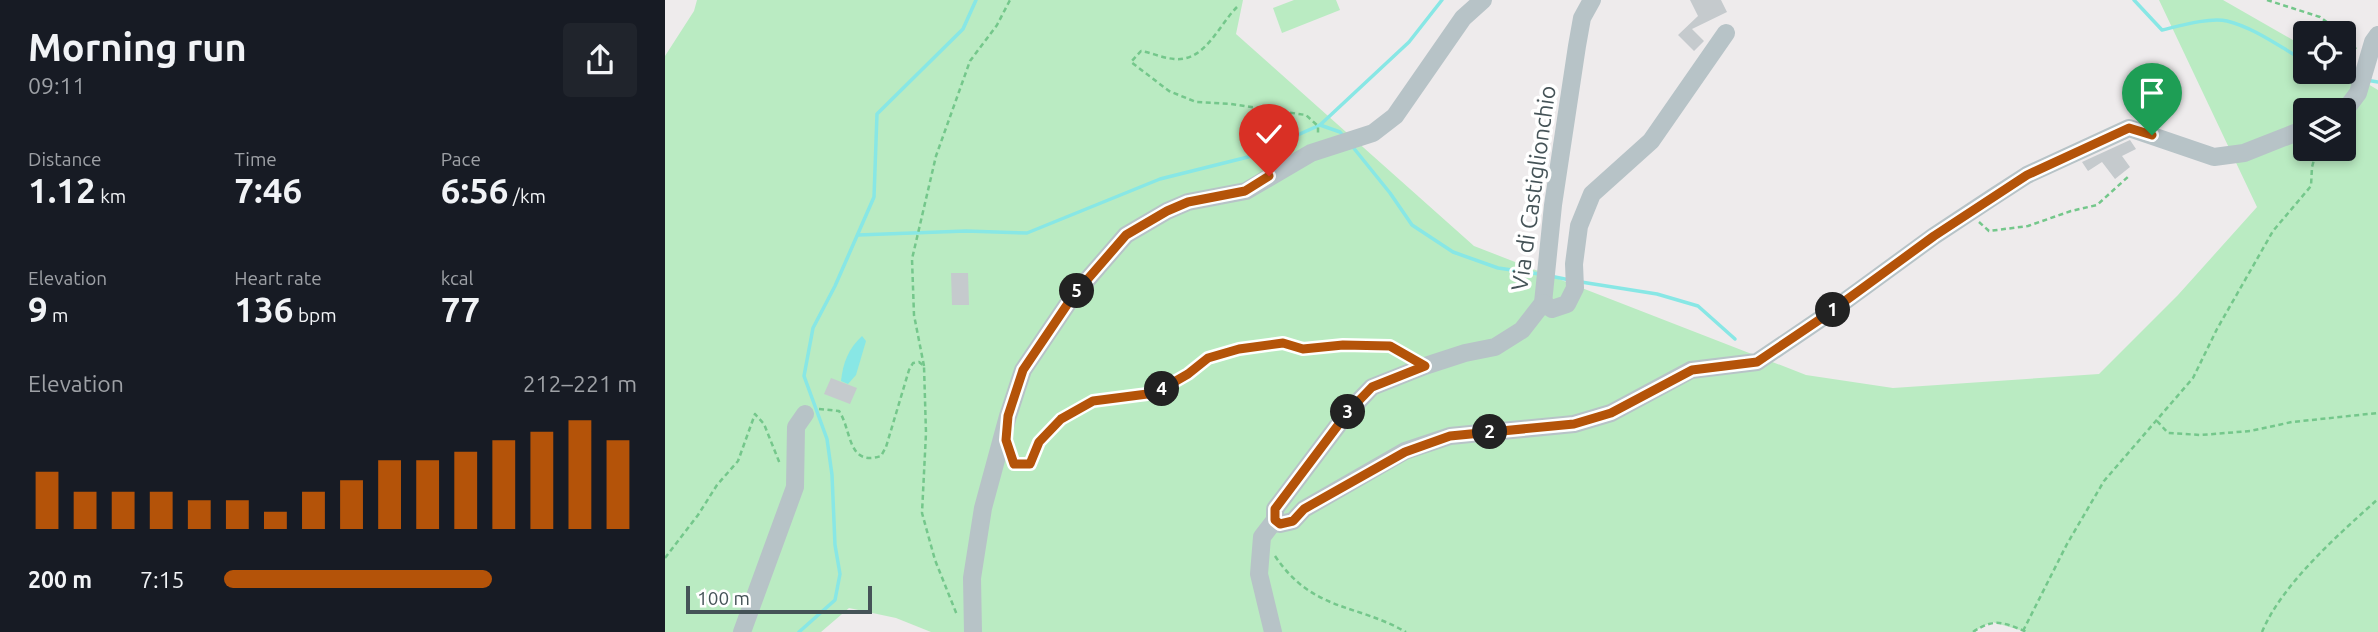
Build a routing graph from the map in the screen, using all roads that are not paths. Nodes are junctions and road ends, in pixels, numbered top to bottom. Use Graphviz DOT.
graph roads {
  1 [pos="1483,0"];
  2 [pos="1592,0"];
  3 [pos="1725,33"];
  4 [pos="2378,35"];
  5 [pos="2354,98"];
  6 [pos="2293,135"];
  7 [pos="1543,303"];
  8 [pos="812,411"];
  9 [pos="1275,520"];
  10 [pos="967,628"];
  11 [pos="742,632"];
  12 [pos="1273,632"];
  1 -- 10 [label="street"];
  2 -- 7 [label="street, Via di Castiglionchio"];
  3 -- 7 [label="street"];
  4 -- 5 [label="street"];
  6 -- 9 [label="street"];
  7 -- 9 [label="street, Via di Castiglionchio"];
  8 -- 11 [label="street"];
  9 -- 12 [label="street, Via di Castiglionchio"];
}
